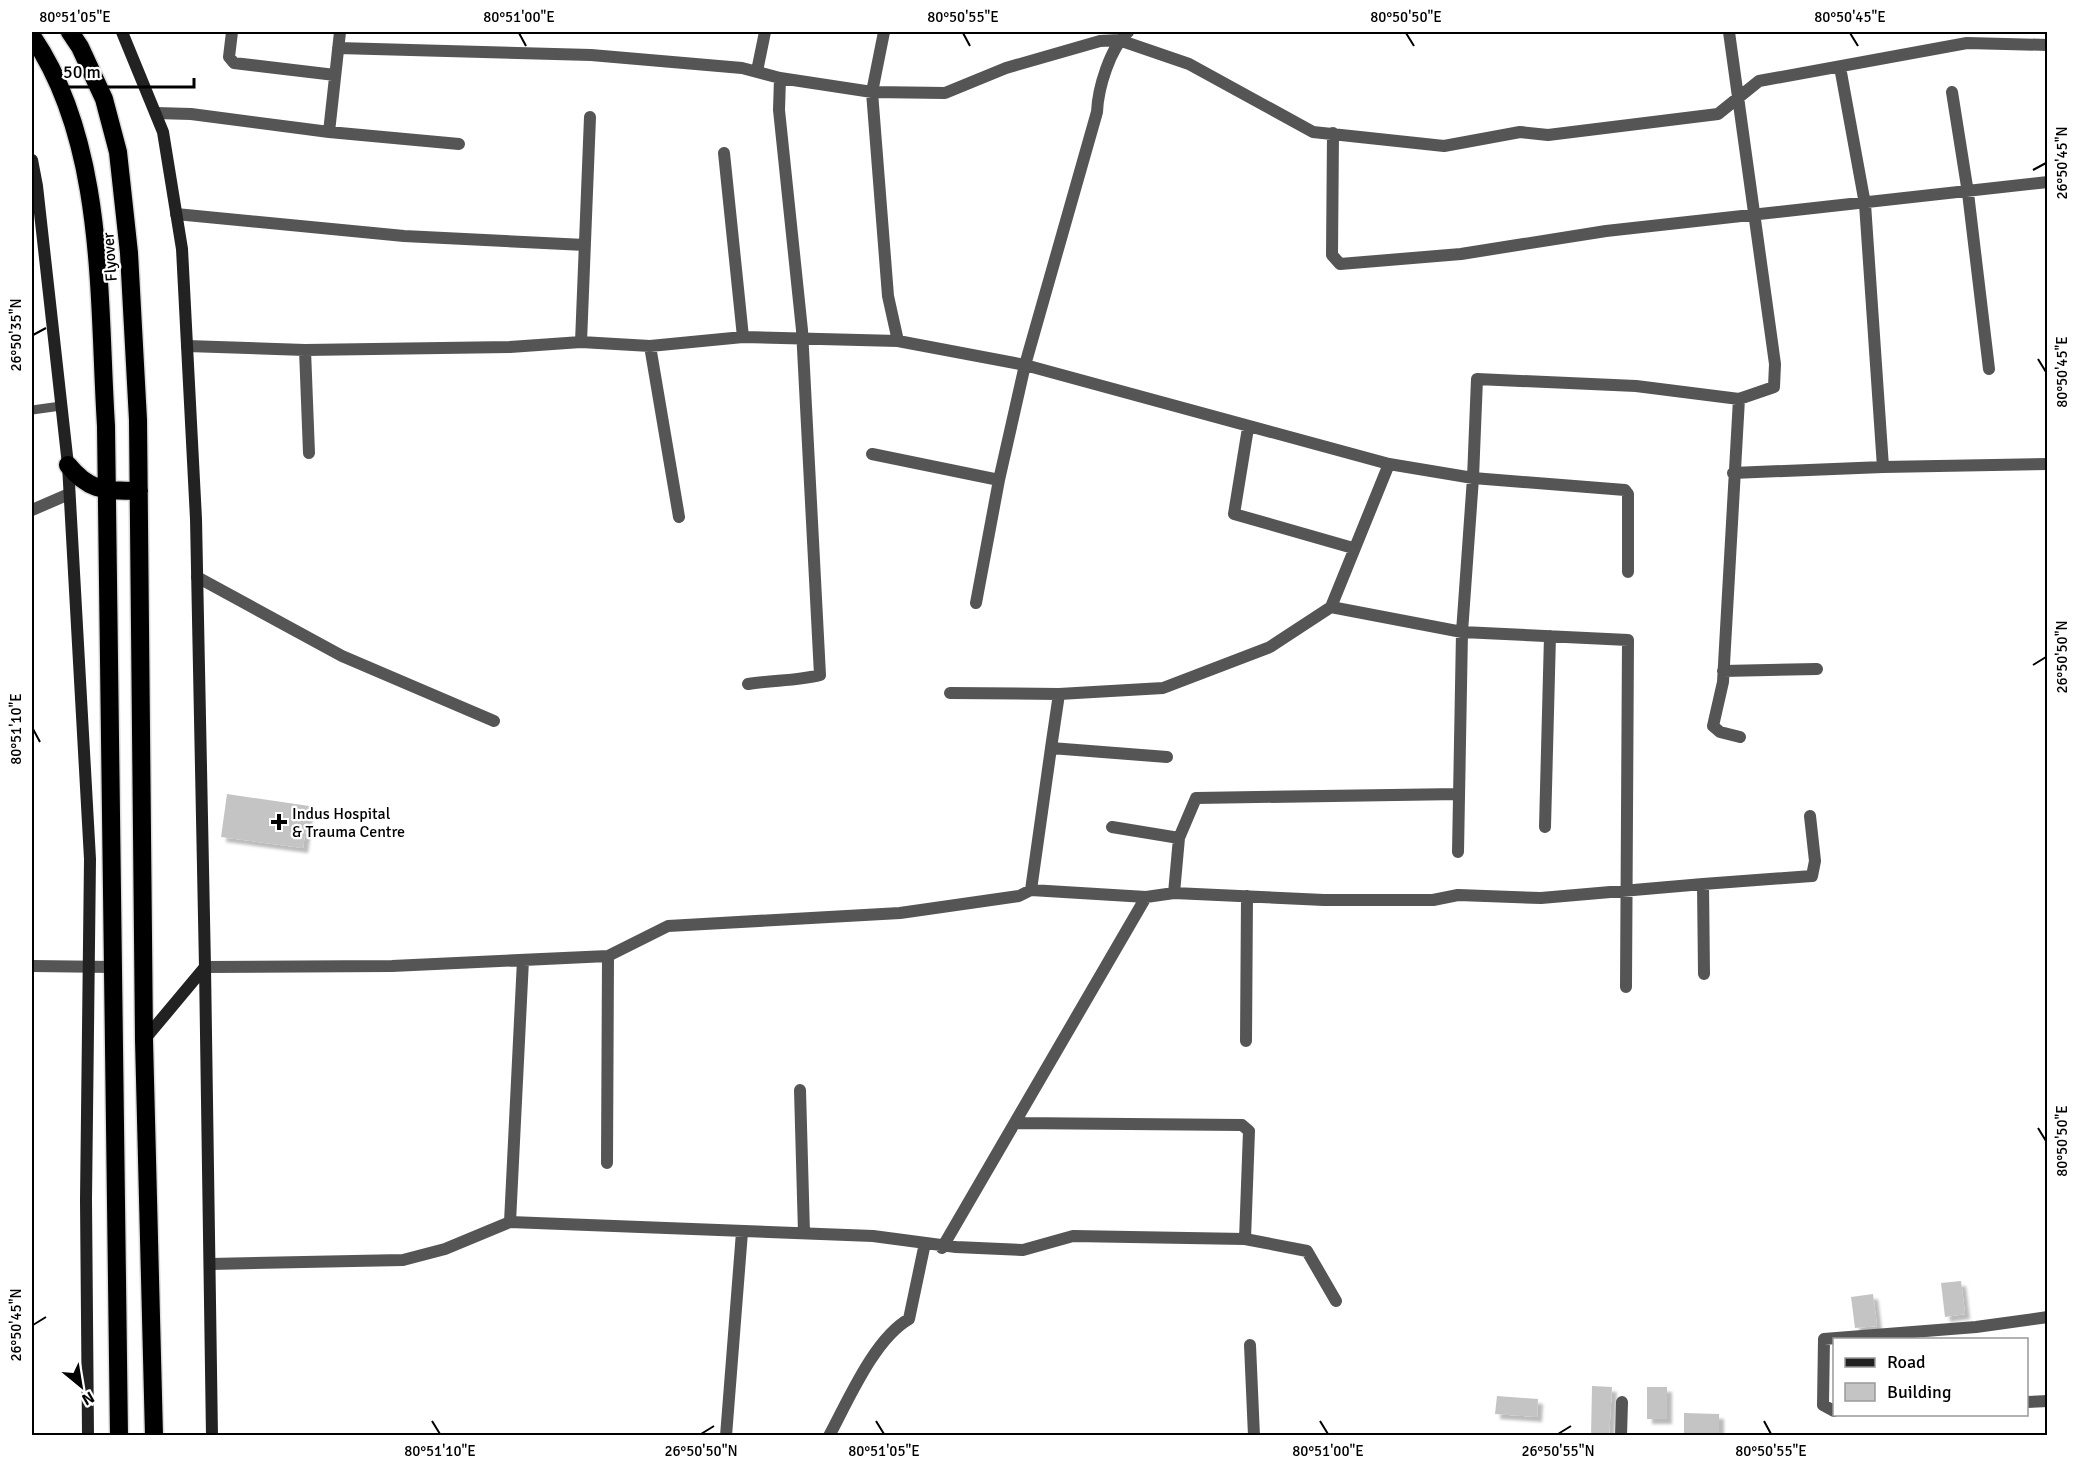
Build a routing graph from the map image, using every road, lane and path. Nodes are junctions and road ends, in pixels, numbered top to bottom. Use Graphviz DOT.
graph roads {
  1 [pos="70,32"];
  2 [pos="122,32"];
  3 [pos="232,32"];
  4 [pos="340,32"];
  5 [pos="765,32"];
  6 [pos="884,32"];
  7 [pos="1729,32"];
  8 [pos="32,36"];
  9 [pos="1123,36"];
  10 [pos="2048,45"];
  11 [pos="338,48"];
  12 [pos="1840,67"];
  13 [pos="757,71"];
  14 [pos="335,75"];
  15 [pos="780,78"];
  16 [pos="872,92"];
  17 [pos="1952,92"];
  18 [pos="1740,97"];
  19 [pos="156,113"];
  20 [pos="590,117"];
  21 [pos="329,132"];
  22 [pos="1333,133"];
  23 [pos="459,144"];
  24 [pos="724,153"];
  25 [pos="32,160"];
  26 [pos="2048,182"];
  27 [pos="1968,193"];
  28 [pos="1865,204"];
  29 [pos="177,214"];
  30 [pos="1755,215"];
  31 [pos="585,245"];
  32 [pos="743,337"];
  33 [pos="802,339"];
  34 [pos="898,341"];
  35 [pos="581,342"];
  36 [pos="187,346"];
  37 [pos="650,346"];
  38 [pos="305,350"];
  39 [pos="1025,365"];
  40 [pos="1989,369"];
  41 [pos="1739,399"];
  42 [pos="61,406"];
  43 [pos="32,410"];
  44 [pos="1248,428"];
  45 [pos="309,453"];
  46 [pos="872,454"];
  47 [pos="1389,464"];
  48 [pos="2048,464"];
  49 [pos="68,465"];
  50 [pos="1883,467"];
  51 [pos="1733,473"];
  52 [pos="1473,478"];
  53 [pos="999,480"];
  54 [pos="107,490"];
  55 [pos="139,491"];
  56 [pos="69,494"];
  57 [pos="32,510"];
  58 [pos="679,517"];
  59 [pos="1353,548"];
  60 [pos="1628,572"];
  61 [pos="197,577"];
  62 [pos="976,603"];
  63 [pos="1331,607"];
  64 [pos="1462,632"];
  65 [pos="1550,636"];
  66 [pos="1817,669"];
  67 [pos="1723,671"];
  68 [pos="748,684"];
  69 [pos="950,693"];
  70 [pos="1059,694"];
  71 [pos="494,721"];
  72 [pos="1740,737"];
  73 [pos="1051,747"];
  74 [pos="1167,757"];
  75 [pos="1459,794"];
  76 [pos="1809,816"];
  77 [pos="1112,826"];
  78 [pos="1545,827"];
  79 [pos="1179,838"];
  80 [pos="1458,852"];
  81 [pos="1703,884"];
  82 [pos="1031,890"];
  83 [pos="1626,890"];
  84 [pos="1174,893"];
  85 [pos="1247,896"];
  86 [pos="1146,897"];
  87 [pos="608,956"];
  88 [pos="523,960"];
  89 [pos="32,966"];
  90 [pos="113,967"];
  91 [pos="205,967"];
  92 [pos="88,968"];
  93 [pos="1704,974"];
  94 [pos="1626,987"];
  95 [pos="144,1040"];
  96 [pos="1246,1041"];
  97 [pos="800,1090"];
  98 [pos="1015,1123"];
  99 [pos="607,1163"];
  100 [pos="510,1222"];
  101 [pos="742,1232"];
  102 [pos="804,1233"];
  103 [pos="1245,1239"];
  104 [pos="925,1243"];
  105 [pos="943,1247"];
  106 [pos="210,1264"];
  107 [pos="1336,1301"];
  108 [pos="2048,1317"];
  109 [pos="1833,1338"];
  110 [pos="1837,1338"];
  111 [pos="1250,1345"];
  112 [pos="2048,1401"];
  113 [pos="1622,1402"];
  114 [pos="2028,1402"];
  115 [pos="1833,1410"];
  116 [pos="88,1436"];
  117 [pos="119,1436"];
  118 [pos="154,1436"];
  119 [pos="212,1436"];
  120 [pos="726,1436"];
  121 [pos="829,1436"];
  122 [pos="1254,1436"];
  123 [pos="1621,1436"];
  1 -- 55 [label="highway, Flyover"];
  2 -- 19 [label="street"];
  3 -- 14 [label="street"];
  4 -- 11 [label="street"];
  5 -- 13 [label="street"];
  6 -- 16 [label="street"];
  7 -- 18 [label="street"];
  8 -- 54 [label="highway, Flyover"];
  9 -- 16 [label="street"];
  9 -- 22 [label="street"];
  9 -- 39 [label="street"];
  10 -- 12 [label="street"];
  11 -- 13 [label="street"];
  11 -- 14 [label="street"];
  12 -- 18 [label="street"];
  12 -- 28 [label="street"];
  13 -- 15 [label="street"];
  14 -- 21 [label="street"];
  15 -- 16 [label="street"];
  15 -- 33 [label="street"];
  16 -- 34 [label="street"];
  17 -- 27 [label="street"];
  18 -- 22 [label="street"];
  18 -- 30 [label="street"];
  19 -- 21 [label="street"];
  19 -- 29 [label="street"];
  20 -- 31 [label="street"];
  21 -- 23 [label="street"];
  22 -- 30 [label="street"];
  24 -- 32 [label="street"];
  25 -- 42 [label="street"];
  26 -- 27 [label="street"];
  27 -- 28 [label="street"];
  27 -- 40 [label="street"];
  28 -- 30 [label="street"];
  28 -- 50 [label="street"];
  29 -- 31 [label="street"];
  29 -- 36 [label="street"];
  30 -- 41 [label="street"];
  31 -- 35 [label="street"];
  32 -- 33 [label="street"];
  32 -- 37 [label="street"];
  33 -- 34 [label="street"];
  33 -- 68 [label="street"];
  34 -- 39 [label="street"];
  35 -- 37 [label="street"];
  35 -- 38 [label="street"];
  36 -- 38 [label="street"];
  36 -- 61 [label="street"];
  37 -- 58 [label="street"];
  38 -- 45 [label="street"];
  39 -- 44 [label="street"];
  39 -- 53 [label="street"];
  41 -- 51 [label="street"];
  41 -- 52 [label="street"];
  42 -- 43 [label="lane"];
  42 -- 49 [label="street"];
  44 -- 47 [label="street"];
  44 -- 59 [label="street"];
  46 -- 53 [label="street"];
  47 -- 52 [label="street"];
  47 -- 59 [label="street"];
  48 -- 50 [label="street"];
  49 -- 54 [label="highway"];
  49 -- 56 [label="street"];
  50 -- 51 [label="street"];
  51 -- 67 [label="street"];
  52 -- 60 [label="street"];
  52 -- 64 [label="street"];
  53 -- 62 [label="street"];
  54 -- 55 [label="highway"];
  54 -- 90 [label="highway, Flyover"];
  55 -- 95 [label="highway, Flyover"];
  56 -- 57 [label="street"];
  56 -- 92 [label="street"];
  59 -- 63 [label="street"];
  61 -- 71 [label="street"];
  61 -- 91 [label="street"];
  63 -- 64 [label="street"];
  63 -- 70 [label="street"];
  64 -- 65 [label="street"];
  64 -- 75 [label="street"];
  65 -- 78 [label="street"];
  65 -- 83 [label="street"];
  66 -- 67 [label="street"];
  67 -- 72 [label="street"];
  69 -- 70 [label="street"];
  70 -- 73 [label="street"];
  73 -- 74 [label="street"];
  73 -- 82 [label="street"];
  75 -- 79 [label="street"];
  75 -- 80 [label="street"];
  76 -- 81 [label="street"];
  77 -- 79 [label="street"];
  79 -- 84 [label="street"];
  81 -- 83 [label="street"];
  81 -- 93 [label="street"];
  82 -- 86 [label="street"];
  82 -- 87 [label="street"];
  83 -- 85 [label="street"];
  83 -- 94 [label="street"];
  84 -- 85 [label="street"];
  84 -- 86 [label="street"];
  85 -- 96 [label="street"];
  86 -- 98 [label="street"];
  87 -- 88 [label="street"];
  87 -- 99 [label="street"];
  88 -- 91 [label="street"];
  88 -- 100 [label="street"];
  89 -- 92 [label="street"];
  90 -- 92 [label="street"];
  90 -- 117 [label="highway, Flyover"];
  91 -- 95 [label="street"];
  91 -- 106 [label="street"];
  92 -- 116 [label="street"];
  95 -- 118 [label="highway, Flyover"];
  97 -- 102 [label="street"];
  98 -- 103 [label="street"];
  98 -- 105 [label="street"];
  100 -- 101 [label="street"];
  100 -- 106 [label="street"];
  101 -- 102 [label="street"];
  101 -- 120 [label="street"];
  102 -- 104 [label="street"];
  103 -- 105 [label="street"];
  103 -- 107 [label="street"];
  104 -- 105 [label="street"];
  104 -- 121 [label="street"];
  106 -- 119 [label="street"];
  108 -- 110 [label="street"];
  109 -- 115 [label="street"];
  111 -- 122 [label="street"];
  112 -- 114 [label="street"];
  113 -- 123 [label="street"];
}
